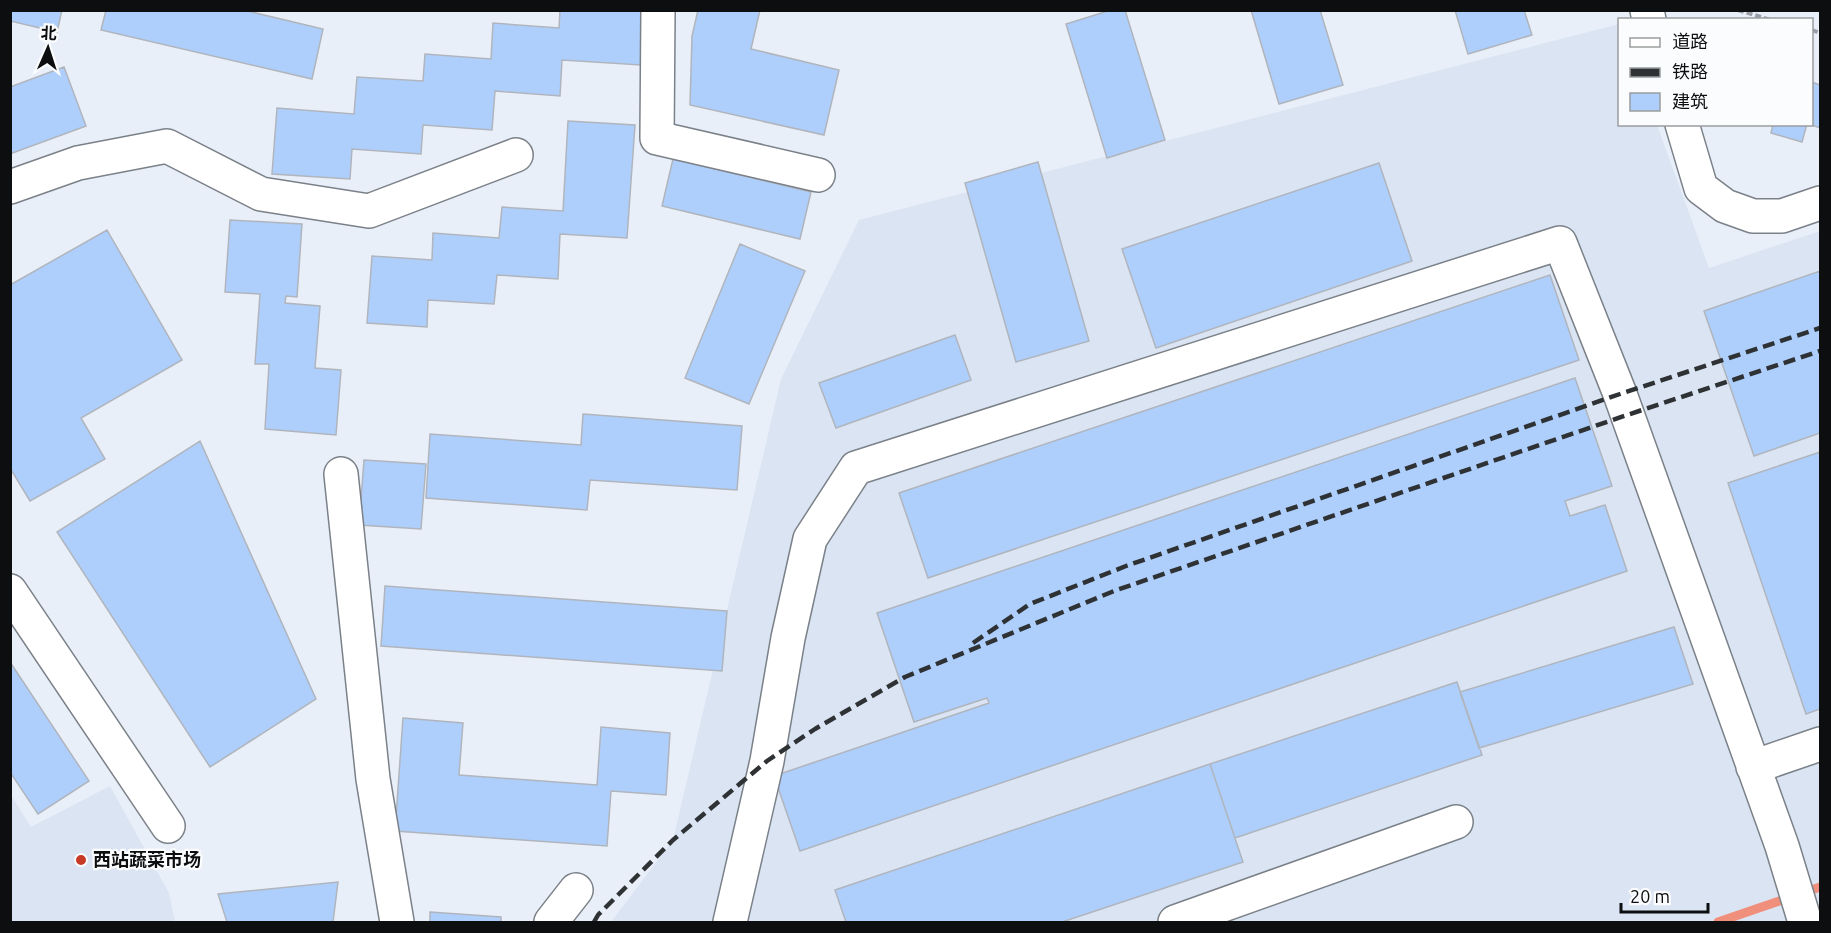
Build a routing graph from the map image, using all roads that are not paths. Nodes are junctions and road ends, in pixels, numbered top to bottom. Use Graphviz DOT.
graph roads {
  1 [pos="658,10"];
  2 [pos="1683,126"];
  3 [pos="516,155"];
  4 [pos="818,175"];
  5 [pos="10,187"];
  6 [pos="1821,203"];
  7 [pos="341,474"];
  8 [pos="10,591"];
  9 [pos="1821,744"];
  10 [pos="1753,767"];
  11 [pos="1456,822"];
  12 [pos="168,826"];
  13 [pos="576,890"];
  14 [pos="397,922"];
  15 [pos="550,922"];
  16 [pos="730,922"];
  17 [pos="1175,922"];
  18 [pos="1805,922"];
  1 -- 4 [label="street"];
  2 -- 6 [label="street"];
  3 -- 5 [label="street"];
  7 -- 14 [label="street"];
  8 -- 12 [label="street"];
  9 -- 10 [label="street"];
  10 -- 16 [label="street"];
  10 -- 18 [label="street"];
  11 -- 17 [label="street"];
  13 -- 15 [label="street"];
}
